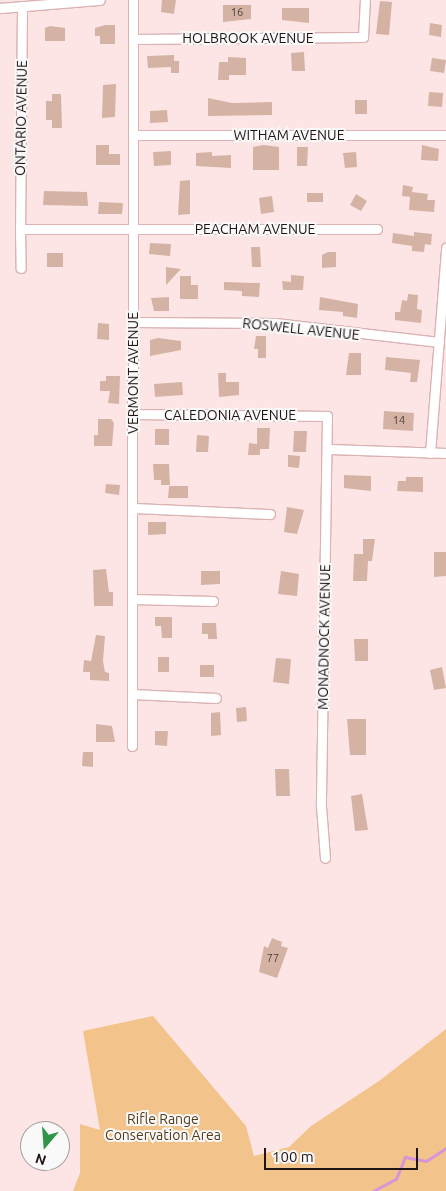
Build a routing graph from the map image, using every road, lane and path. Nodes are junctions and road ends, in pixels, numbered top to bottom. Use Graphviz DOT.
graph roads {
  1 [pos="100,0"];
  2 [pos="133,0"];
  3 [pos="365,0"];
  4 [pos="22,6"];
  5 [pos="0,8"];
  6 [pos="133,39"];
  7 [pos="446,134"];
  8 [pos="133,135"];
  9 [pos="20,229"];
  10 [pos="133,229"];
  11 [pos="377,229"];
  12 [pos="446,248"];
  13 [pos="20,268"];
  14 [pos="133,322"];
  15 [pos="439,342"];
  16 [pos="133,414"];
  17 [pos="327,416"];
  18 [pos="327,449"];
  19 [pos="430,453"];
  20 [pos="446,454"];
  21 [pos="133,508"];
  22 [pos="270,514"];
  23 [pos="132,599"];
  24 [pos="214,601"];
  25 [pos="132,694"];
  26 [pos="216,698"];
  27 [pos="132,746"];
  28 [pos="325,858"];
  1 -- 4 [label="street"];
  2 -- 6 [label="street, VERMONT AVENUE"];
  3 -- 6 [label="street, HOLBROOK AVENUE"];
  4 -- 5 [label="street"];
  4 -- 9 [label="street, ONTARIO AVENUE"];
  6 -- 8 [label="street, VERMONT AVENUE"];
  7 -- 8 [label="street, WITHAM AVENUE"];
  8 -- 10 [label="street, VERMONT AVENUE"];
  9 -- 10 [label="street"];
  9 -- 13 [label="street, ONTARIO AVENUE"];
  10 -- 11 [label="street, PEACHAM AVENUE"];
  10 -- 14 [label="street, VERMONT AVENUE"];
  12 -- 15 [label="street"];
  14 -- 15 [label="street, ROSWELL AVENUE"];
  14 -- 16 [label="street, VERMONT AVENUE"];
  15 -- 19 [label="street"];
  16 -- 17 [label="street, CALEDONIA AVENUE"];
  16 -- 21 [label="street, VERMONT AVENUE"];
  17 -- 18 [label="street, MONADNOCK AVENUE"];
  18 -- 19 [label="street"];
  18 -- 28 [label="street, MONADNOCK AVENUE"];
  19 -- 20 [label="street"];
  21 -- 22 [label="street"];
  21 -- 23 [label="street, VERMONT AVENUE"];
  23 -- 24 [label="street"];
  23 -- 25 [label="street, VERMONT AVENUE"];
  25 -- 26 [label="street"];
  25 -- 27 [label="street, VERMONT AVENUE"];
}
